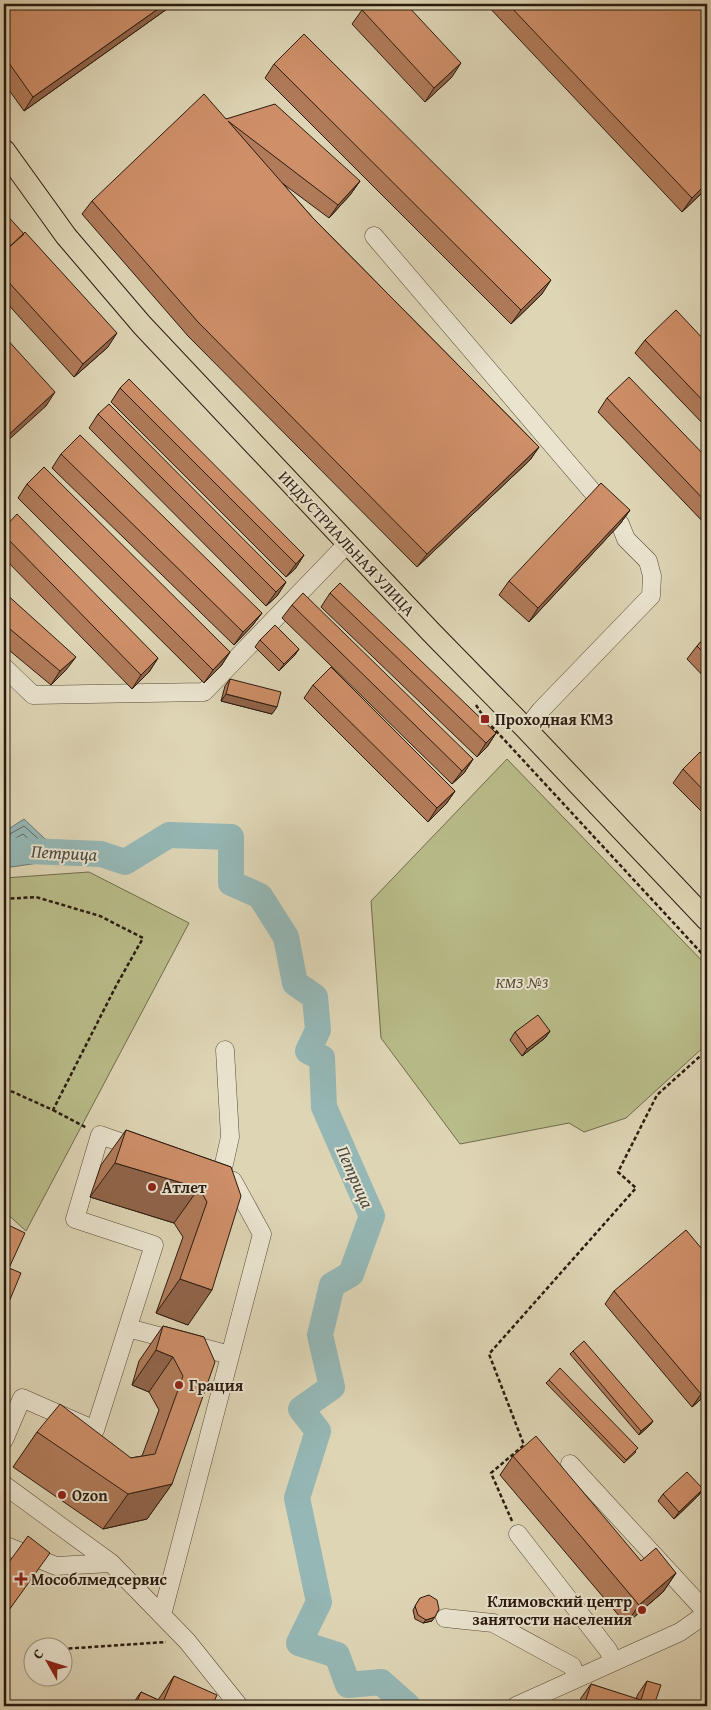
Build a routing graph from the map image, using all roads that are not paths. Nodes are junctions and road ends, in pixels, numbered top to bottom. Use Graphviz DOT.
graph roads {
  1 [pos="4,150"];
  2 [pos="374,236"];
  3 [pos="348,543"];
  4 [pos="4,667"];
  5 [pos="526,729"];
  6 [pos="707,920"];
  7 [pos="225,1050"];
  8 [pos="156,1154"];
  9 [pos="202,1171"];
  10 [pos="221,1177"];
  11 [pos="128,1328"];
  12 [pos="230,1356"];
  13 [pos="4,1440"];
  14 [pos="570,1464"];
  15 [pos="4,1485"];
  16 [pos="518,1534"];
  17 [pos="4,1545"];
  18 [pos="111,1562"];
  19 [pos="707,1613"];
  20 [pos="162,1615"];
  21 [pos="445,1618"];
  22 [pos="614,1662"];
  23 [pos="577,1678"];
  24 [pos="239,1706"];
  25 [pos="516,1706"];
  1 -- 3 [label="main road, ИНДУСТРИАЛЬНАЯ УЛИЦА"];
  2 -- 5 [label="street"];
  3 -- 4 [label="street"];
  3 -- 5 [label="main road, ИНДУСТРИАЛЬНАЯ УЛИЦА"];
  5 -- 6 [label="main road, ИНДУСТРИАЛЬНАЯ УЛИЦА"];
  7 -- 10 [label="street"];
  8 -- 11 [label="street"];
  9 -- 10 [label="street"];
  10 -- 12 [label="street"];
  11 -- 12 [label="street"];
  11 -- 13 [label="street"];
  12 -- 20 [label="street"];
  14 -- 19 [label="street"];
  15 -- 18 [label="street"];
  16 -- 22 [label="street"];
  17 -- 18 [label="street"];
  18 -- 20 [label="street"];
  19 -- 22 [label="street"];
  20 -- 24 [label="street"];
  21 -- 23 [label="street"];
  22 -- 23 [label="street"];
  23 -- 25 [label="street"];
}
